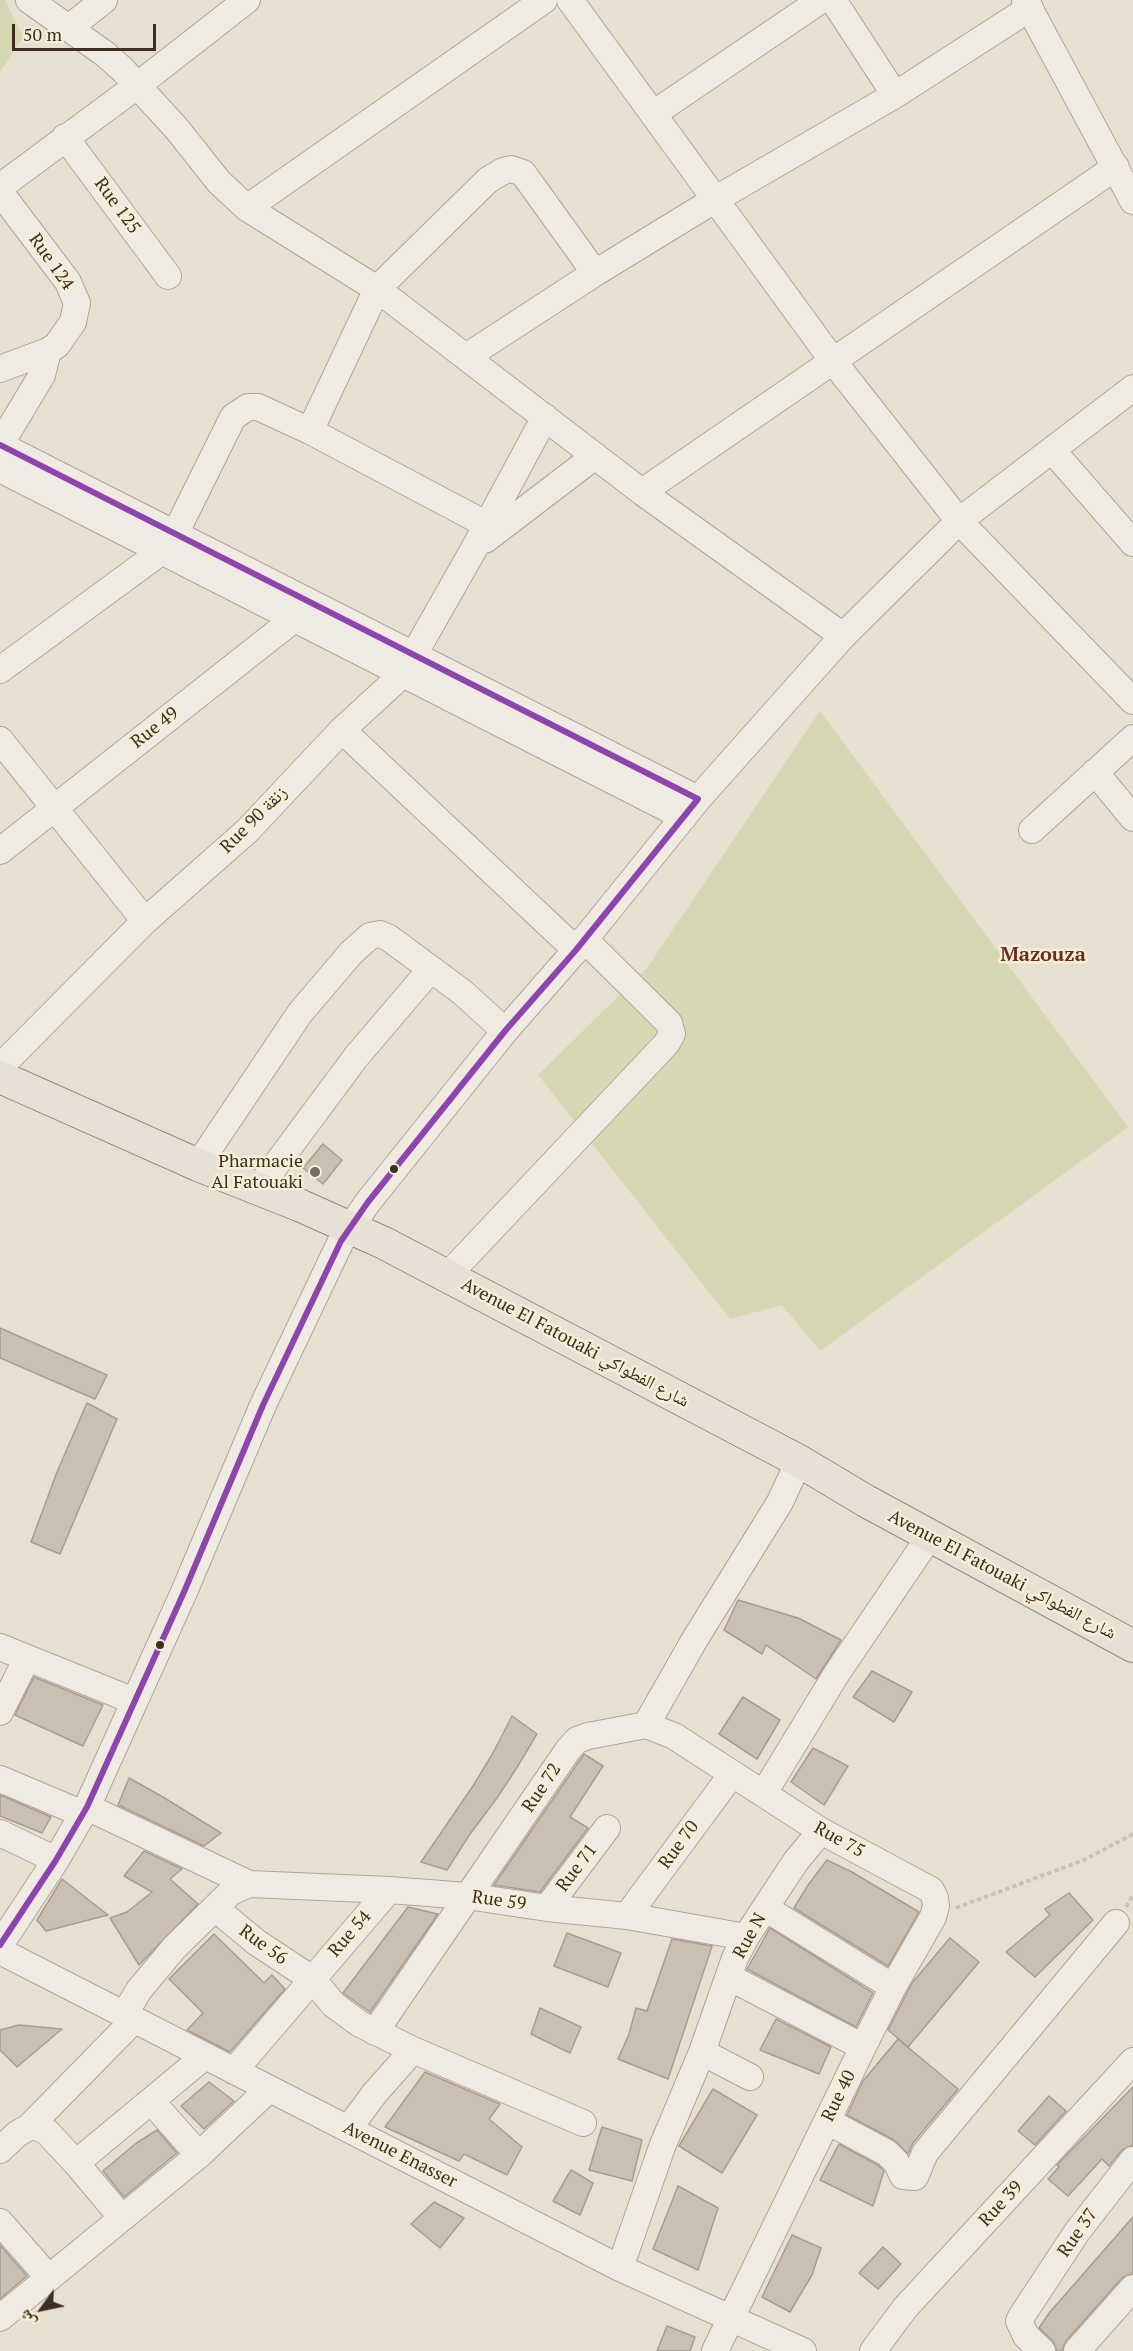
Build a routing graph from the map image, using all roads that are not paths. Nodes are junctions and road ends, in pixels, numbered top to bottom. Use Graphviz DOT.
graph roads {
  1 [pos="29,0"];
  2 [pos="104,0"];
  3 [pos="247,0"];
  4 [pos="544,0"];
  5 [pos="570,0"];
  6 [pos="821,0"];
  7 [pos="833,0"];
  8 [pos="1027,4"];
  9 [pos="69,28"];
  10 [pos="138,85"];
  11 [pos="895,95"];
  12 [pos="653,114"];
  13 [pos="65,137"];
  14 [pos="1116,167"];
  15 [pos="0,187"];
  16 [pos="0,192"];
  17 [pos="716,199"];
  18 [pos="1133,201"];
  19 [pos="247,208"];
  20 [pos="595,273"];
  21 [pos="168,276"];
  22 [pos="377,289"];
  23 [pos="48,351"];
  24 [pos="466,357"];
  25 [pos="833,361"];
  26 [pos="0,369"];
  27 [pos="1133,388"];
  28 [pos="545,417"];
  29 [pos="310,431"];
  30 [pos="0,445"];
  31 [pos="1052,450"];
  32 [pos="596,456"];
  33 [pos="0,469"];
  34 [pos="642,492"];
  35 [pos="959,521"];
  36 [pos="492,527"];
  37 [pos="168,542"];
  38 [pos="1133,543"];
  39 [pos="299,609"];
  40 [pos="843,636"];
  41 [pos="409,665"];
  42 [pos="0,669"];
  43 [pos="1133,700"];
  44 [pos="342,730"];
  45 [pos="1133,738"];
  46 [pos="0,740"];
  47 [pos="1095,772"];
  48 [pos="54,808"];
  49 [pos="691,808"];
  50 [pos="1133,818"];
  51 [pos="1032,830"];
  52 [pos="0,851"];
  53 [pos="145,921"];
  54 [pos="580,945"];
  55 [pos="431,969"];
  56 [pos="505,1031"];
  57 [pos="0,1067"];
  58 [pos="0,1077"];
  59 [pos="198,1165"];
  60 [pos="258,1189"];
  61 [pos="350,1227"];
  62 [pos="448,1275"];
  63 [pos="799,1461"];
  64 [pos="930,1536"];
  65 [pos="1133,1646"];
  66 [pos="0,1647"];
  67 [pos="27,1658"];
  68 [pos="134,1701"];
  69 [pos="0,1712"];
  70 [pos="646,1725"];
  71 [pos="732,1774"];
  72 [pos="0,1779"];
  73 [pos="764,1793"];
  74 [pos="85,1811"];
  75 [pos="607,1828"];
  76 [pos="821,1831"];
  77 [pos="0,1833"];
  78 [pos="56,1860"];
  79 [pos="249,1884"];
  80 [pos="389,1890"];
  81 [pos="467,1896"];
  82 [pos="215,1908"];
  83 [pos="547,1908"];
  84 [pos="765,1908"];
  85 [pos="627,1916"];
  86 [pos="933,1917"];
  87 [pos="1116,1923"];
  88 [pos="746,1937"];
  89 [pos="0,1945"];
  90 [pos="0,1952"];
  91 [pos="729,1977"];
  92 [pos="312,1979"];
  93 [pos="893,1988"];
  94 [pos="129,2018"];
  95 [pos="375,2032"];
  96 [pos="863,2047"];
  97 [pos="413,2050"];
  98 [pos="702,2052"];
  99 [pos="206,2056"];
  100 [pos="1133,2061"];
  101 [pos="234,2071"];
  102 [pos="750,2077"];
  103 [pos="269,2088"];
  104 [pos="152,2102"];
  105 [pos="827,2121"];
  106 [pos="584,2123"];
  107 [pos="348,2129"];
  108 [pos="11,2132"];
  109 [pos="199,2155"];
  110 [pos="1133,2160"];
  111 [pos="76,2163"];
  112 [pos="122,2218"];
  113 [pos="0,2222"];
  114 [pos="620,2268"];
  115 [pos="49,2278"];
  116 [pos="1133,2288"];
  117 [pos="0,2318"];
  118 [pos="732,2318"];
  119 [pos="1032,2348"];
  120 [pos="715,2351"];
  121 [pos="803,2351"];
  122 [pos="873,2351"];
  123 [pos="1077,2351"];
  1 -- 9 [label="street"];
  2 -- 9 [label="street"];
  3 -- 10 [label="street"];
  4 -- 19 [label="street"];
  5 -- 12 [label="street"];
  6 -- 12 [label="street"];
  7 -- 11 [label="street"];
  8 -- 11 [label="street"];
  8 -- 14 [label="street"];
  9 -- 10 [label="street"];
  10 -- 13 [label="street"];
  10 -- 19 [label="street"];
  11 -- 17 [label="street"];
  12 -- 17 [label="street"];
  13 -- 15 [label="street"];
  13 -- 21 [label="street, Rue 125"];
  14 -- 18 [label="street"];
  14 -- 25 [label="street"];
  16 -- 23 [label="street, Rue 124"];
  17 -- 20 [label="street"];
  17 -- 25 [label="street"];
  19 -- 22 [label="street"];
  20 -- 22 [label="street"];
  20 -- 24 [label="street"];
  22 -- 24 [label="street"];
  22 -- 29 [label="street"];
  23 -- 26 [label="street, Rue 124"];
  23 -- 30 [label="street"];
  24 -- 28 [label="street"];
  25 -- 34 [label="street"];
  25 -- 35 [label="street"];
  27 -- 31 [label="street"];
  28 -- 32 [label="street"];
  28 -- 36 [label="street"];
  29 -- 36 [label="street"];
  29 -- 37 [label="street"];
  30 -- 37 [label="street"];
  31 -- 35 [label="street"];
  31 -- 38 [label="street"];
  32 -- 34 [label="street"];
  32 -- 36 [label="street"];
  33 -- 37 [label="street"];
  34 -- 40 [label="street"];
  35 -- 40 [label="street"];
  35 -- 43 [label="street"];
  36 -- 41 [label="street, Rue 90 زنقة"];
  37 -- 39 [label="street"];
  37 -- 42 [label="street"];
  39 -- 41 [label="street"];
  39 -- 48 [label="street, Rue 49"];
  40 -- 49 [label="street"];
  41 -- 44 [label="street, Rue 90 زنقة"];
  41 -- 49 [label="street"];
  44 -- 53 [label="street, Rue 90 زنقة"];
  44 -- 54 [label="street"];
  45 -- 47 [label="street"];
  46 -- 48 [label="street"];
  47 -- 50 [label="street"];
  47 -- 51 [label="street"];
  48 -- 52 [label="street, Rue 49"];
  48 -- 53 [label="street"];
  49 -- 54 [label="street"];
  53 -- 57 [label="street, Rue 90 زنقة"];
  54 -- 56 [label="street"];
  54 -- 62 [label="street"];
  55 -- 56 [label="street"];
  55 -- 59 [label="street"];
  55 -- 60 [label="street"];
  56 -- 61 [label="street"];
  58 -- 59 [label="main road, Avenue El Fatouaki شارع الفطواكي"];
  59 -- 60 [label="main road, Avenue El Fatouaki شارع الفطواكي"];
  60 -- 61 [label="main road, Avenue El Fatouaki شارع الفطواكي"];
  61 -- 62 [label="main road, Avenue El Fatouaki شارع الفطواكي"];
  61 -- 68 [label="street"];
  62 -- 63 [label="main road, Avenue El Fatouaki شارع الفطواكي"];
  63 -- 64 [label="main road, Avenue El Fatouaki شارع الفطواكي"];
  63 -- 70 [label="street"];
  64 -- 65 [label="main road, Avenue El Fatouaki شارع الفطواكي"];
  64 -- 73 [label="street"];
  66 -- 67 [label="street"];
  67 -- 68 [label="street"];
  67 -- 69 [label="street"];
  68 -- 74 [label="street"];
  70 -- 71 [label="street, Rue 75"];
  70 -- 81 [label="street, Rue 72"];
  71 -- 73 [label="street, Rue 75"];
  71 -- 85 [label="street, Rue 70"];
  72 -- 74 [label="street"];
  73 -- 76 [label="street, Rue 75"];
  74 -- 78 [label="street"];
  74 -- 79 [label="street"];
  75 -- 83 [label="street, Rue 71"];
  76 -- 84 [label="street, Rue N"];
  76 -- 86 [label="street, Rue 75"];
  77 -- 78 [label="street"];
  78 -- 89 [label="street"];
  79 -- 80 [label="street, Rue 59"];
  79 -- 82 [label="street"];
  80 -- 81 [label="street, Rue 59"];
  80 -- 92 [label="street, Rue 54"];
  81 -- 83 [label="street, Rue 59"];
  81 -- 95 [label="street, Rue 72"];
  82 -- 92 [label="street, Rue 56"];
  82 -- 94 [label="street"];
  83 -- 85 [label="street, Rue 59"];
  84 -- 88 [label="street, Rue N"];
  84 -- 93 [label="street"];
  85 -- 88 [label="street, Rue 59"];
  86 -- 93 [label="street, Rue 40"];
  87 -- 105 [label="street"];
  88 -- 91 [label="street, Rue N"];
  90 -- 94 [label="street, Avenue Enasser"];
  91 -- 96 [label="street"];
  91 -- 98 [label="street, Rue N"];
  92 -- 95 [label="street, Rue 56"];
  92 -- 101 [label="street, Rue 54"];
  93 -- 96 [label="street, Rue 40"];
  94 -- 99 [label="street, Avenue Enasser"];
  94 -- 108 [label="street"];
  95 -- 97 [label="street, Rue 56"];
  96 -- 105 [label="street, Rue 40"];
  97 -- 106 [label="street, Rue 56"];
  97 -- 107 [label="street"];
  98 -- 102 [label="street"];
  98 -- 114 [label="street, Rue N"];
  99 -- 101 [label="street, Avenue Enasser"];
  99 -- 104 [label="street"];
  100 -- 122 [label="street, Rue 39"];
  101 -- 103 [label="street, Avenue Enasser"];
  103 -- 107 [label="street, Avenue Enasser"];
  103 -- 109 [label="street"];
  104 -- 109 [label="street"];
  104 -- 111 [label="street"];
  105 -- 118 [label="street, Rue 40"];
  107 -- 114 [label="street, Avenue Enasser"];
  108 -- 111 [label="street"];
  109 -- 112 [label="street"];
  110 -- 119 [label="street, Rue 37"];
  111 -- 112 [label="street"];
  112 -- 115 [label="street"];
  113 -- 115 [label="street"];
  114 -- 118 [label="street, Avenue Enasser"];
  115 -- 117 [label="street"];
  116 -- 123 [label="street"];
  118 -- 120 [label="street, Rue 40"];
  118 -- 121 [label="street, Avenue Enasser"];
}
